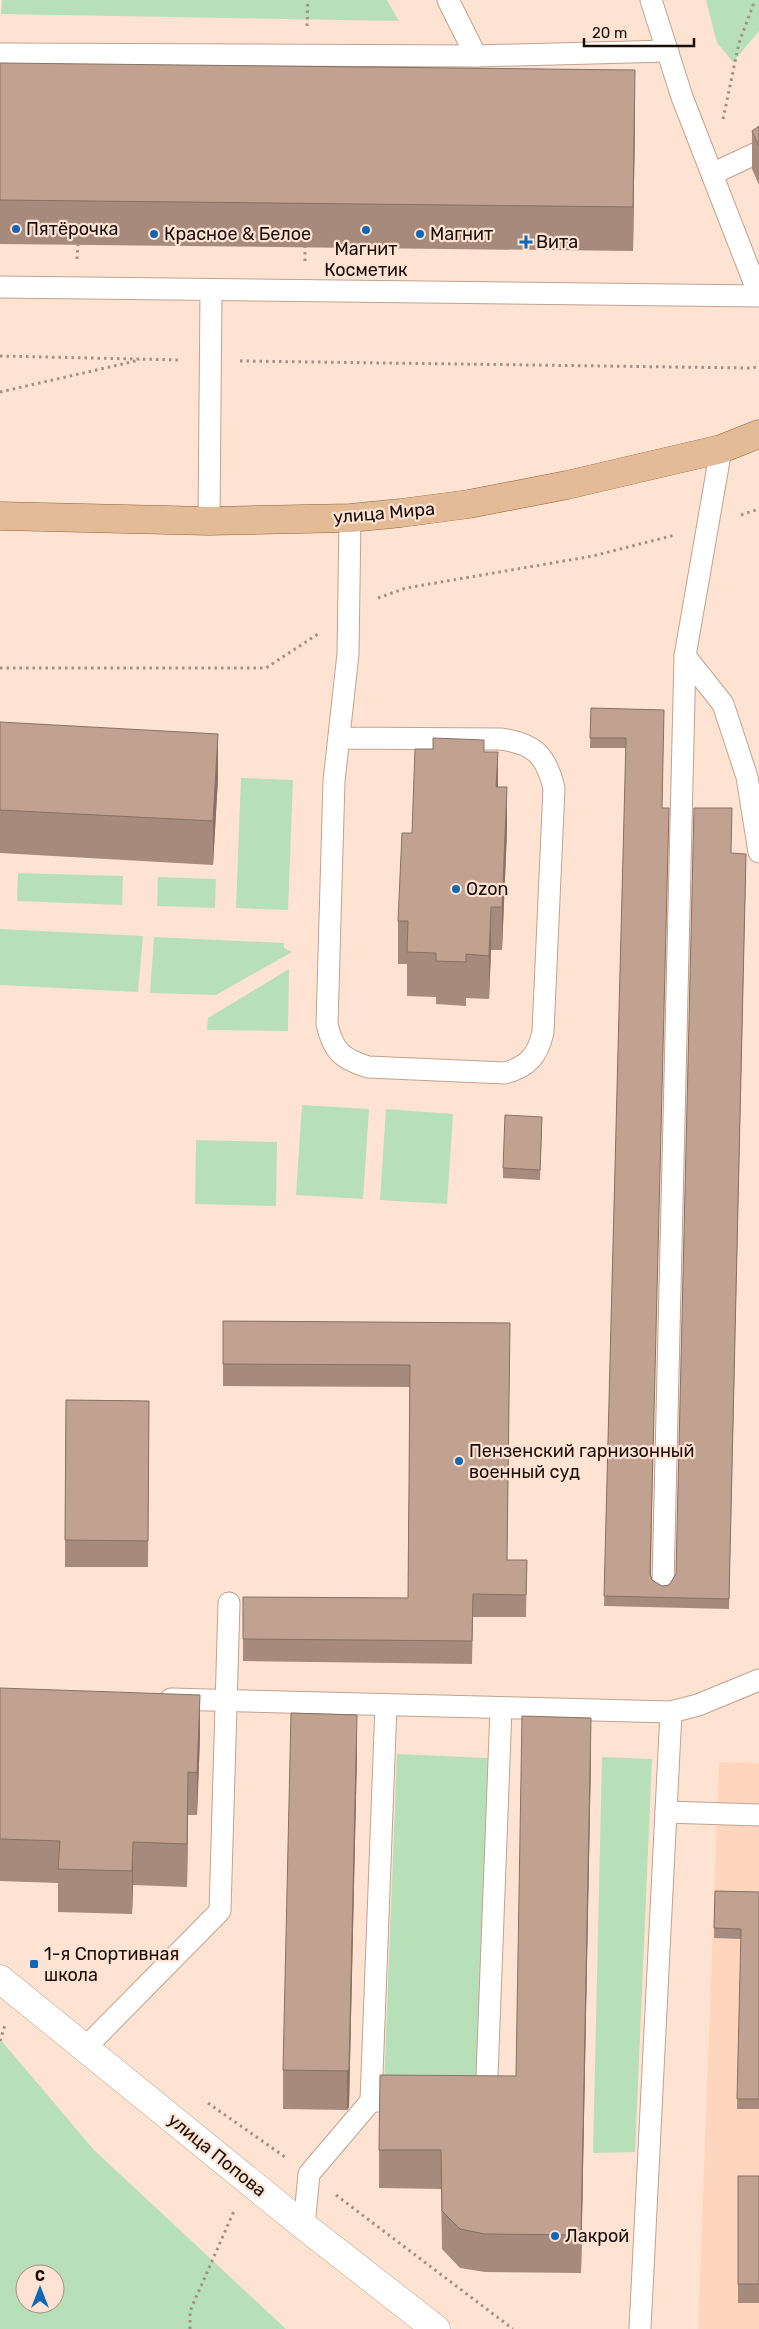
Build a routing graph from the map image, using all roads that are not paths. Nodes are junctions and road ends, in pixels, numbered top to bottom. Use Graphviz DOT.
graph roads {
  1 [pos="448,0"];
  2 [pos="651,0"];
  3 [pos="668,52"];
  4 [pos="0,54"];
  5 [pos="476,56"];
  6 [pos="759,152"];
  7 [pos="712,174"];
  8 [pos="0,287"];
  9 [pos="211,291"];
  10 [pos="759,296"];
  11 [pos="759,434"];
  12 [pos="721,449"];
  13 [pos="0,516"];
  14 [pos="350,518"];
  15 [pos="210,521"];
  16 [pos="686,656"];
  17 [pos="339,738"];
  18 [pos="759,852"];
  19 [pos="663,1584"];
  20 [pos="229,1603"];
  21 [pos="759,1680"];
  22 [pos="150,1699"];
  23 [pos="226,1701"];
  24 [pos="386,1705"];
  25 [pos="501,1708"];
  26 [pos="671,1712"];
  27 [pos="666,1812"];
  28 [pos="759,1816"];
  29 [pos="0,1979"];
  30 [pos="85,2048"];
  31 [pos="371,2101"];
  32 [pos="428,2101"];
  33 [pos="466,2102"];
  34 [pos="304,2226"];
  35 [pos="436,2329"];
  36 [pos="640,2329"];
  1 -- 5 [label="lane"];
  2 -- 3 [label="lane"];
  3 -- 5 [label="lane"];
  3 -- 7 [label="lane"];
  4 -- 5 [label="lane"];
  6 -- 7 [label="lane"];
  7 -- 10 [label="lane"];
  8 -- 9 [label="lane"];
  9 -- 10 [label="lane"];
  9 -- 15 [label="lane"];
  11 -- 12 [label="main road, улица Мира"];
  12 -- 14 [label="main road, улица Мира"];
  12 -- 16 [label="lane"];
  13 -- 15 [label="main road, улица Мира"];
  14 -- 15 [label="main road, улица Мира"];
  14 -- 17 [label="lane"];
  16 -- 18 [label="lane"];
  16 -- 19 [label="lane"];
  17 -- 17 [label="lane"];
  20 -- 23 [label="lane"];
  21 -- 26 [label="lane"];
  22 -- 23 [label="lane"];
  23 -- 24 [label="lane"];
  23 -- 30 [label="lane"];
  24 -- 25 [label="lane"];
  24 -- 31 [label="lane"];
  25 -- 26 [label="lane"];
  25 -- 33 [label="lane"];
  26 -- 27 [label="lane"];
  27 -- 28 [label="lane"];
  27 -- 36 [label="lane"];
  29 -- 30 [label="street, улица Попова"];
  30 -- 34 [label="street, улица Попова"];
  31 -- 32 [label="lane"];
  31 -- 34 [label="lane"];
  34 -- 35 [label="street, улица Попова"];
}
